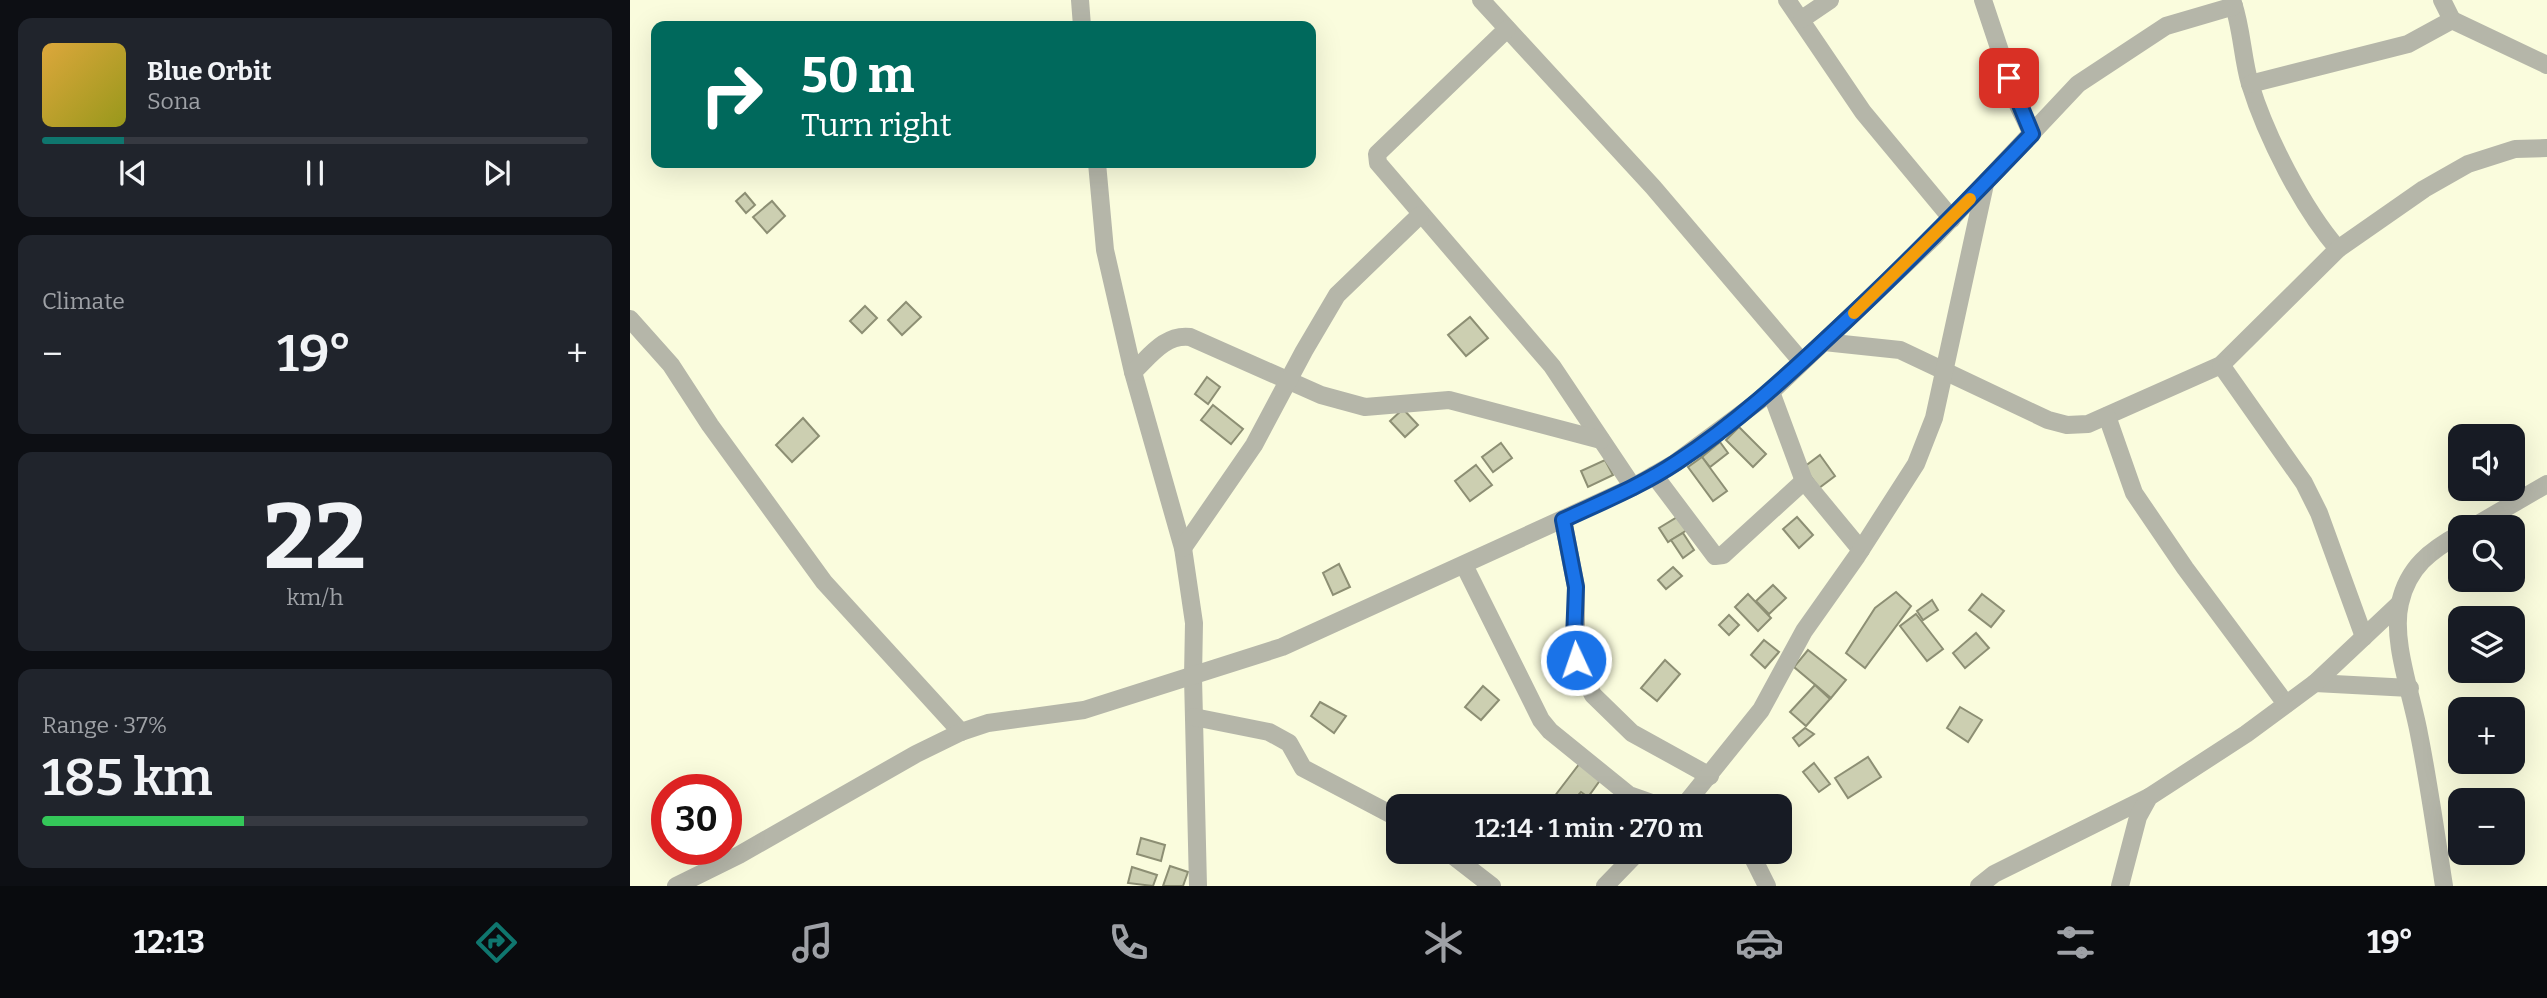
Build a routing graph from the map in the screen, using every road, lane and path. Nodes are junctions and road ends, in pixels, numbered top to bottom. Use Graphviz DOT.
graph roads {
  1 [pos="1080,0"];
  2 [pos="1481,0"];
  3 [pos="1787,0"];
  4 [pos="1830,0"];
  5 [pos="1983,0"];
  6 [pos="2442,0"];
  7 [pos="2233,3"];
  8 [pos="1802,19"];
  9 [pos="2452,20"];
  10 [pos="1082,21"];
  11 [pos="1507,29"];
  12 [pos="2547,65"];
  13 [pos="2250,84"];
  14 [pos="2032,134"];
  15 [pos="2547,148"];
  16 [pos="1097,168"];
  17 [pos="1985,184"];
  18 [pos="1420,215"];
  19 [pos="1952,219"];
  20 [pos="2338,249"];
  21 [pos="630,319"];
  22 [pos="1824,342"];
  23 [pos="1802,362"];
  24 [pos="2221,365"];
  25 [pos="1133,372"];
  26 [pos="1944,372"];
  27 [pos="1289,382"];
  28 [pos="1771,392"];
  29 [pos="2107,416"];
  30 [pos="1601,440"];
  31 [pos="1654,475"];
  32 [pos="1804,481"];
  33 [pos="2547,484"];
  34 [pos="1633,487"];
  35 [pos="2494,515"];
  36 [pos="1563,520"];
  37 [pos="2448,541"];
  38 [pos="1183,548"];
  39 [pos="1861,550"];
  40 [pos="1464,565"];
  41 [pos="2399,604"];
  42 [pos="2364,637"];
  43 [pos="1193,677"];
  44 [pos="2315,683"];
  45 [pos="2410,688"];
  46 [pos="2286,704"];
  47 [pos="1194,717"];
  48 [pos="961,733"];
  49 [pos="1710,776"];
  50 [pos="1628,794"];
  51 [pos="1694,794"];
  52 [pos="2149,797"];
  53 [pos="1386,812"];
  54 [pos="1464,864"];
  55 [pos="1626,864"];
  56 [pos="1755,864"];
  57 [pos="676,886"];
  58 [pos="1198,886"];
  59 [pos="1492,886"];
  60 [pos="1605,886"];
  61 [pos="1767,886"];
  62 [pos="1979,886"];
  63 [pos="2120,886"];
  64 [pos="2444,886"];
  1 -- 10 [label="street"];
  2 -- 11 [label="street"];
  3 -- 8 [label="street"];
  4 -- 8 [label="street"];
  5 -- 14 [label="street"];
  6 -- 9 [label="street"];
  7 -- 13 [label="street"];
  7 -- 14 [label="street"];
  8 -- 19 [label="street"];
  9 -- 12 [label="street"];
  9 -- 13 [label="street"];
  11 -- 18 [label="street"];
  11 -- 23 [label="street"];
  13 -- 20 [label="street"];
  14 -- 17 [label="street"];
  15 -- 20 [label="street"];
  16 -- 25 [label="street"];
  17 -- 19 [label="street"];
  17 -- 26 [label="street"];
  18 -- 27 [label="street"];
  18 -- 30 [label="street"];
  19 -- 22 [label="street"];
  20 -- 24 [label="street"];
  21 -- 48 [label="street"];
  22 -- 23 [label="street"];
  22 -- 26 [label="street"];
  23 -- 28 [label="street"];
  24 -- 29 [label="street"];
  24 -- 42 [label="street"];
  25 -- 27 [label="street"];
  25 -- 38 [label="street"];
  26 -- 29 [label="street"];
  26 -- 39 [label="street"];
  27 -- 30 [label="street"];
  27 -- 38 [label="street"];
  28 -- 31 [label="street"];
  28 -- 32 [label="street"];
  29 -- 46 [label="street"];
  30 -- 34 [label="street"];
  31 -- 32 [label="street"];
  31 -- 34 [label="street"];
  32 -- 39 [label="street"];
  33 -- 35 [label="street"];
  34 -- 36 [label="street"];
  36 -- 40 [label="street"];
  36 -- 49 [label="street"];
  37 -- 41 [label="street"];
  38 -- 43 [label="street"];
  39 -- 49 [label="street"];
  40 -- 43 [label="street"];
  40 -- 50 [label="street"];
  41 -- 42 [label="street"];
  41 -- 45 [label="street"];
  42 -- 44 [label="street"];
  43 -- 47 [label="street"];
  43 -- 48 [label="street"];
  44 -- 45 [label="street"];
  44 -- 46 [label="street"];
  45 -- 64 [label="street"];
  46 -- 52 [label="street"];
  47 -- 53 [label="street"];
  47 -- 58 [label="street"];
  48 -- 57 [label="street"];
  49 -- 51 [label="street"];
  52 -- 62 [label="street"];
  52 -- 63 [label="street"];
  54 -- 59 [label="street"];
  55 -- 60 [label="street"];
  56 -- 61 [label="street"];
}
